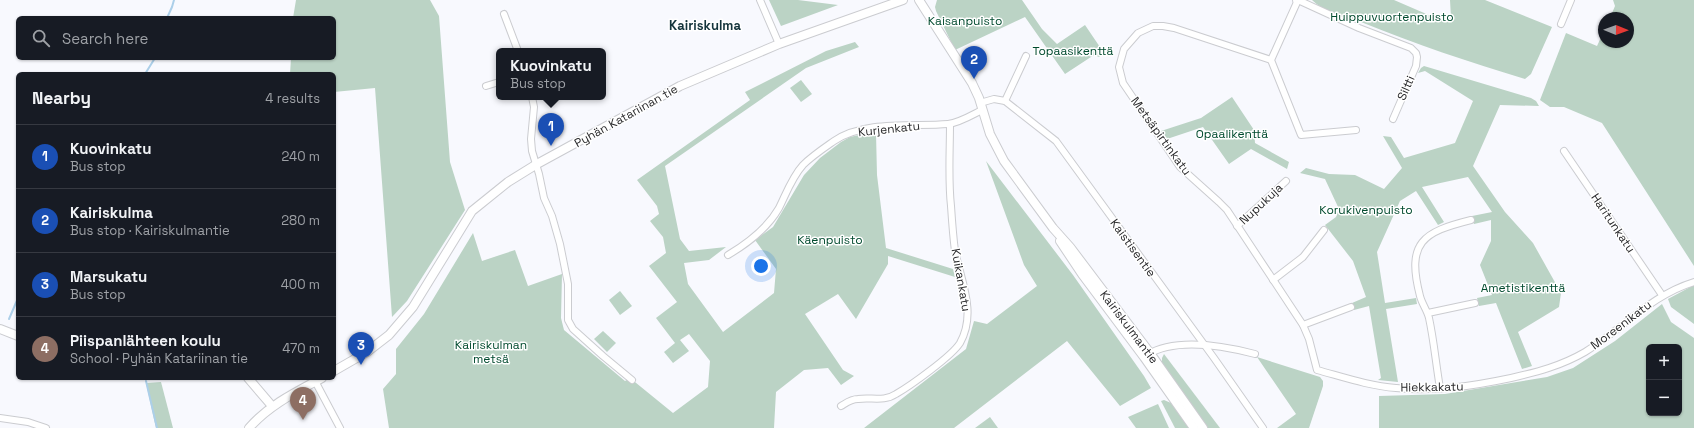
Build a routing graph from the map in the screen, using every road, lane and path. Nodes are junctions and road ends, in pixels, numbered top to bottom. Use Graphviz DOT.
graph roads {
  1 [pos="760,0"];
  2 [pos="903,0"];
  3 [pos="919,0"];
  4 [pos="1298,0"];
  5 [pos="1571,0"];
  6 [pos="504,14"];
  7 [pos="1561,24"];
  8 [pos="779,44"];
  9 [pos="517,48"];
  10 [pos="1026,56"];
  11 [pos="1271,60"];
  12 [pos="496,83"];
  13 [pos="486,86"];
  14 [pos="533,100"];
  15 [pos="1005,101"];
  16 [pos="981,107"];
  17 [pos="1393,119"];
  18 [pos="950,124"];
  19 [pos="1356,130"];
  20 [pos="1564,151"];
  21 [pos="537,164"];
  22 [pos="1286,181"];
  23 [pos="1471,220"];
  24 [pos="1237,226"];
  25 [pos="1324,230"];
  26 [pos="728,255"];
  27 [pos="1273,280"];
  28 [pos="1694,282"];
  29 [pos="1662,295"];
  30 [pos="1476,303"];
  31 [pos="1351,307"];
  32 [pos="1428,313"];
  33 [pos="1303,324"];
  34 [pos="0,329"];
  35 [pos="16,335"];
  36 [pos="1203,344"];
  37 [pos="1255,354"];
  38 [pos="1147,355"];
  39 [pos="1548,369"];
  40 [pos="336,370"];
  41 [pos="1316,370"];
  42 [pos="250,380"];
  43 [pos="319,380"];
  44 [pos="632,380"];
  45 [pos="1440,388"];
  46 [pos="272,406"];
  47 [pos="841,406"];
  48 [pos="0,418"];
  49 [pos="46,428"];
  50 [pos="249,428"];
  51 [pos="340,428"];
  52 [pos="1194,428"];
  53 [pos="1203,428"];
  54 [pos="1263,428"];
  1 -- 8 [label="street"];
  2 -- 8 [label="street, Pyhän Katariinan tie"];
  3 -- 16 [label="street, Kairiskulmantie"];
  4 -- 11 [label="street"];
  4 -- 17 [label="street, Siltti"];
  5 -- 7 [label="street"];
  6 -- 9 [label="street"];
  8 -- 21 [label="street, Pyhän Katariinan tie"];
  10 -- 15 [label="street"];
  11 -- 19 [label="street"];
  11 -- 24 [label="street, Metsäpirtinkatu"];
  12 -- 13 [label="street"];
  14 -- 21 [label="street"];
  15 -- 16 [label="street"];
  15 -- 36 [label="street, Kaistisentie"];
  16 -- 18 [label="street, Kurjenkatu"];
  16 -- 38 [label="street, Kairiskulmantie"];
  18 -- 26 [label="street, Kurjenkatu"];
  18 -- 47 [label="street, Kuikankatu"];
  20 -- 29 [label="street, Haritunkatu"];
  21 -- 40 [label="street, Pyhän Katariinan tie"];
  21 -- 44 [label="street"];
  22 -- 24 [label="street, Nupukuja"];
  23 -- 32 [label="street"];
  24 -- 27 [label="street, Metsäpirtinkatu"];
  25 -- 27 [label="street"];
  27 -- 33 [label="street, Metsäpirtinkatu"];
  28 -- 29 [label="street, Moreenikatu"];
  29 -- 39 [label="street, Moreenikatu"];
  30 -- 32 [label="street"];
  31 -- 33 [label="street"];
  32 -- 45 [label="street"];
  33 -- 41 [label="street, Metsäpirtinkatu"];
  34 -- 35 [label="street"];
  36 -- 37 [label="street"];
  36 -- 38 [label="street"];
  36 -- 54 [label="street, Kaistisentie"];
  38 -- 52 [label="street, Kairiskulmantie"];
  38 -- 53 [label="street, Kairiskulmantie"];
  39 -- 45 [label="street, Hiekkakatu"];
  41 -- 45 [label="street, Hiekkakatu"];
  42 -- 46 [label="street"];
  43 -- 46 [label="street"];
  43 -- 51 [label="street"];
  46 -- 50 [label="street"];
  48 -- 49 [label="street"];
}
